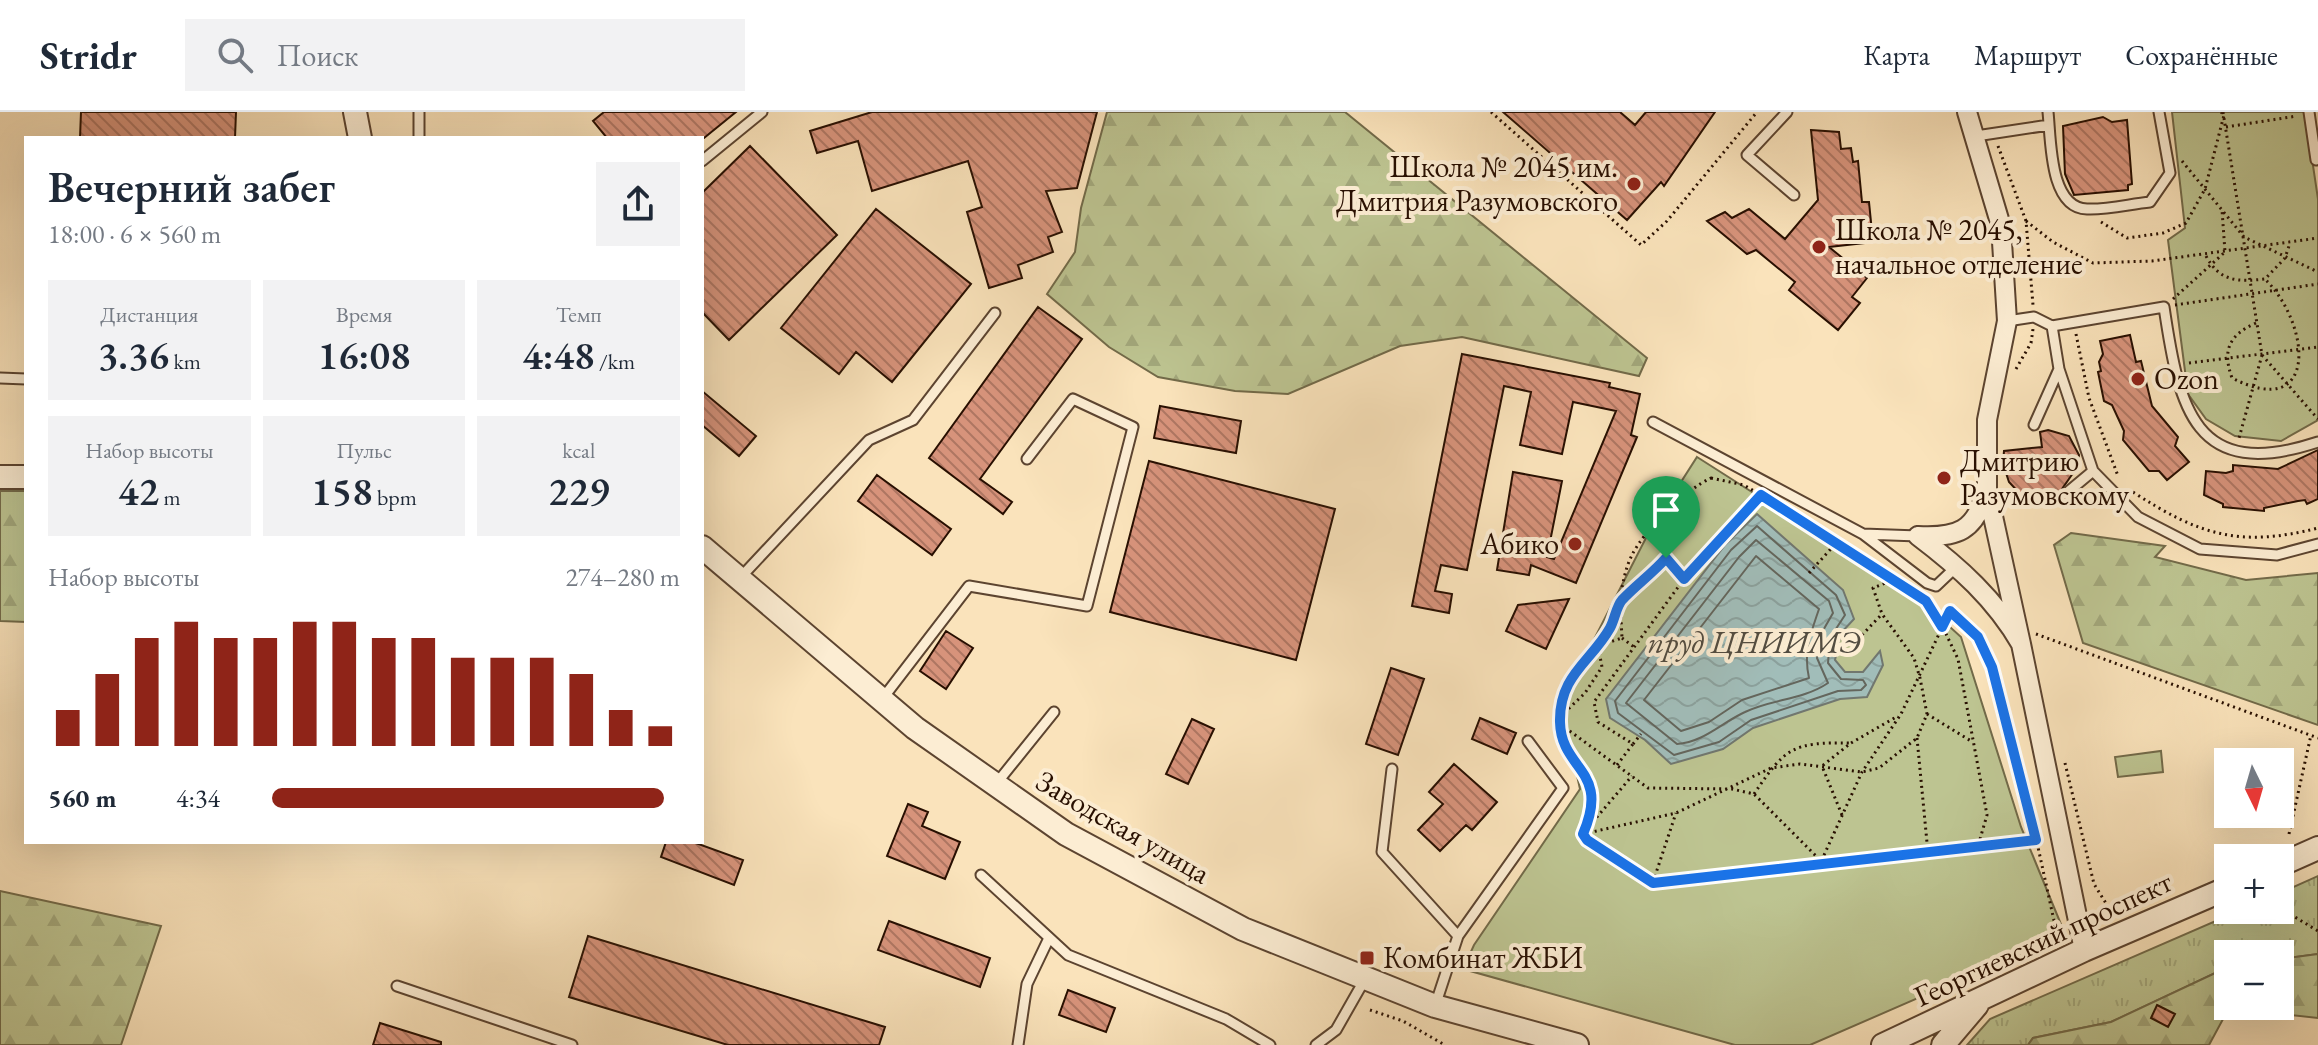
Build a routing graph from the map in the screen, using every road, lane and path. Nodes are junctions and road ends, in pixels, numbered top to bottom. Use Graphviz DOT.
graph roads {
  1 [pos="355,112"];
  2 [pos="419,112"];
  3 [pos="762,112"];
  4 [pos="1491,112"];
  5 [pos="1757,112"];
  6 [pos="1787,112"];
  7 [pos="1967,112"];
  8 [pos="2048,112"];
  9 [pos="2159,112"];
  10 [pos="2223,113"];
  11 [pos="2309,113"];
  12 [pos="2049,125"];
  13 [pos="2226,127"];
  14 [pos="360,136"];
  15 [pos="419,136"];
  16 [pos="1985,136"];
  17 [pos="2164,139"];
  18 [pos="704,159"];
  19 [pos="2316,160"];
  20 [pos="2205,189"];
  21 [pos="1794,195"];
  22 [pos="2086,209"];
  23 [pos="2222,210"];
  24 [pos="2026,221"];
  25 [pos="2244,237"];
  26 [pos="2318,238"];
  27 [pos="2290,243"];
  28 [pos="2264,247"];
  29 [pos="2245,249"];
  30 [pos="2225,252"];
  31 [pos="2205,254"];
  32 [pos="2285,258"];
  33 [pos="2212,267"];
  34 [pos="2318,272"];
  35 [pos="2265,279"];
  36 [pos="2251,280"];
  37 [pos="2318,284"];
  38 [pos="2276,290"];
  39 [pos="2253,293"];
  40 [pos="2164,307"];
  41 [pos="995,313"];
  42 [pos="2034,317"];
  43 [pos="2007,321"];
  44 [pos="2258,323"];
  45 [pos="2052,326"];
  46 [pos="2076,334"];
  47 [pos="2318,347"];
  48 [pos="2303,350"];
  49 [pos="2262,355"];
  50 [pos="2225,359"];
  51 [pos="2173,365"];
  52 [pos="2059,369"];
  53 [pos="2013,373"];
  54 [pos="0,378"];
  55 [pos="24,379"];
  56 [pos="2289,383"];
  57 [pos="2250,387"];
  58 [pos="2318,419"];
  59 [pos="1653,422"];
  60 [pos="2034,425"];
  61 [pos="2318,442"];
  62 [pos="2235,452"];
  63 [pos="1027,459"];
  64 [pos="2093,471"];
  65 [pos="0,477"];
  66 [pos="24,477"];
  67 [pos="2120,483"];
  68 [pos="1692,486"];
  69 [pos="1987,489"];
  70 [pos="2131,490"];
  71 [pos="2069,491"];
  72 [pos="1761,495"];
  73 [pos="2318,528"];
  74 [pos="1863,534"];
  75 [pos="1918,536"];
  76 [pos="1837,542"];
  77 [pos="2318,544"];
  78 [pos="704,549"];
  79 [pos="1666,558"];
  80 [pos="1957,566"];
  81 [pos="1809,573"];
  82 [pos="1684,579"];
  83 [pos="1895,579"];
  84 [pos="738,580"];
  85 [pos="1620,601"];
  86 [pos="1882,614"];
  87 [pos="2034,620"];
  88 [pos="1942,627"];
  89 [pos="1862,635"];
  90 [pos="1622,638"];
  91 [pos="2031,639"];
  92 [pos="1598,646"];
  93 [pos="1634,647"];
  94 [pos="1920,678"];
  95 [pos="882,700"];
  96 [pos="1054,712"];
  97 [pos="1901,714"];
  98 [pos="1927,714"];
  99 [pos="1560,717"];
  100 [pos="1560,724"];
  101 [pos="1641,734"];
  102 [pos="2311,735"];
  103 [pos="1917,738"];
  104 [pos="2318,738"];
  105 [pos="1528,741"];
  106 [pos="1973,742"];
  107 [pos="1851,743"];
  108 [pos="1633,744"];
  109 [pos="2063,755"];
  110 [pos="1617,765"];
  111 [pos="1822,766"];
  112 [pos="1771,768"];
  113 [pos="1392,769"];
  114 [pos="1862,772"];
  115 [pos="1632,776"];
  116 [pos="994,785"];
  117 [pos="1732,789"];
  118 [pos="1754,794"];
  119 [pos="1676,813"];
  120 [pos="1842,815"];
  121 [pos="1583,834"];
  122 [pos="2289,834"];
  123 [pos="2036,840"];
  124 [pos="1978,846"];
  125 [pos="2318,848"];
  126 [pos="1928,853"];
  127 [pos="2294,859"];
  128 [pos="1819,860"];
  129 [pos="1819,866"];
  130 [pos="981,875"];
  131 [pos="1653,883"];
  132 [pos="2214,894"];
  133 [pos="2112,913"];
  134 [pos="2294,916"];
  135 [pos="2318,931"];
  136 [pos="1458,936"];
  137 [pos="1049,938"];
  138 [pos="2058,939"];
  139 [pos="2084,950"];
  140 [pos="1365,979"];
  141 [pos="397,986"];
  142 [pos="1980,1001"];
  143 [pos="1435,1006"];
  144 [pos="1370,1010"];
  145 [pos="572,1045"];
  146 [pos="1018,1045"];
  147 [pos="1270,1045"];
  148 [pos="1316,1045"];
  149 [pos="1445,1045"];
  150 [pos="1577,1045"];
  151 [pos="1883,1045"];
  152 [pos="1943,1045"];
  1 -- 14 [label="street"];
  2 -- 15 [label="lane"];
  3 -- 18 [label="lane"];
  4 -- 5 [label="path"];
  6 -- 21 [label="lane"];
  7 -- 16 [label="street"];
  8 -- 12 [label="lane"];
  9 -- 17 [label="lane"];
  10 -- 13 [label="path"];
  10 -- 20 [label="path"];
  11 -- 13 [label="path"];
  11 -- 19 [label="lane"];
  12 -- 16 [label="lane"];
  12 -- 22 [label="lane"];
  13 -- 25 [label="path"];
  16 -- 24 [label="path"];
  16 -- 43 [label="street"];
  17 -- 20 [label="path"];
  17 -- 22 [label="lane"];
  20 -- 22 [label="path"];
  20 -- 23 [label="path"];
  23 -- 25 [label="path"];
  23 -- 30 [label="path"];
  24 -- 31 [label="path"];
  24 -- 42 [label="path"];
  25 -- 28 [label="path"];
  25 -- 29 [label="path"];
  26 -- 27 [label="path"];
  27 -- 28 [label="path"];
  27 -- 32 [label="path"];
  28 -- 29 [label="path"];
  28 -- 32 [label="path"];
  29 -- 30 [label="path"];
  29 -- 36 [label="path"];
  30 -- 31 [label="path"];
  30 -- 33 [label="path"];
  31 -- 33 [label="path"];
  32 -- 34 [label="path"];
  32 -- 35 [label="path"];
  33 -- 36 [label="path"];
  33 -- 40 [label="path"];
  35 -- 36 [label="path"];
  35 -- 38 [label="path"];
  36 -- 39 [label="path"];
  37 -- 38 [label="path"];
  38 -- 39 [label="path"];
  38 -- 48 [label="path"];
  39 -- 40 [label="path"];
  39 -- 44 [label="path"];
  40 -- 45 [label="lane"];
  40 -- 51 [label="lane"];
  41 -- 84 [label="lane"];
  42 -- 43 [label="lane"];
  42 -- 45 [label="lane"];
  42 -- 53 [label="path"];
  43 -- 69 [label="street"];
  44 -- 49 [label="path"];
  44 -- 50 [label="path"];
  45 -- 52 [label="lane"];
  46 -- 67 [label="path"];
  47 -- 48 [label="path"];
  48 -- 49 [label="path"];
  48 -- 56 [label="path"];
  49 -- 50 [label="path"];
  49 -- 56 [label="path"];
  49 -- 57 [label="path"];
  50 -- 51 [label="path"];
  50 -- 57 [label="path"];
  51 -- 62 [label="lane"];
  52 -- 60 [label="lane"];
  52 -- 64 [label="lane"];
  54 -- 55 [label="lane"];
  56 -- 57 [label="path"];
  56 -- 58 [label="path"];
  57 -- 62 [label="path"];
  59 -- 74 [label="lane"];
  61 -- 62 [label="lane"];
  63 -- 95 [label="lane"];
  64 -- 71 [label="lane"];
  64 -- 77 [label="lane"];
  65 -- 66 [label="street"];
  68 -- 72 [label="path"];
  68 -- 79 [label="path"];
  68 -- 85 [label="path"];
  69 -- 75 [label="street"];
  69 -- 91 [label="street"];
  70 -- 73 [label="path"];
  72 -- 76 [label="path"];
  72 -- 82 [label="path"];
  74 -- 75 [label="lane"];
  74 -- 80 [label="lane"];
  75 -- 80 [label="street"];
  76 -- 81 [label="path"];
  76 -- 83 [label="path"];
  78 -- 84 [label="street, Заводская улица"];
  79 -- 82 [label="path"];
  79 -- 85 [label="path"];
  80 -- 91 [label="street"];
  82 -- 93 [label="path"];
  83 -- 86 [label="path"];
  83 -- 88 [label="path"];
  84 -- 95 [label="street, Заводская улица"];
  85 -- 90 [label="path"];
  85 -- 92 [label="path"];
  86 -- 89 [label="path"];
  86 -- 94 [label="path"];
  87 -- 91 [label="path"];
  88 -- 94 [label="path"];
  88 -- 106 [label="path"];
  88 -- 123 [label="path"];
  90 -- 92 [label="path"];
  90 -- 93 [label="path"];
  91 -- 102 [label="path"];
  91 -- 139 [label="street"];
  92 -- 99 [label="path"];
  92 -- 99 [label="path"];
  93 -- 108 [label="path"];
  94 -- 97 [label="path"];
  94 -- 98 [label="path"];
  95 -- 116 [label="street, Заводская улица"];
  96 -- 116 [label="lane"];
  97 -- 107 [label="path"];
  97 -- 114 [label="path"];
  98 -- 103 [label="path"];
  98 -- 106 [label="path"];
  99 -- 100 [label="path"];
  100 -- 110 [label="path"];
  100 -- 121 [label="path"];
  101 -- 108 [label="path"];
  102 -- 104 [label="path"];
  102 -- 122 [label="path"];
  103 -- 114 [label="path"];
  103 -- 126 [label="path"];
  105 -- 136 [label="lane"];
  106 -- 124 [label="path"];
  107 -- 111 [label="path"];
  107 -- 112 [label="path"];
  108 -- 110 [label="path"];
  109 -- 133 [label="path"];
  110 -- 115 [label="path"];
  111 -- 112 [label="path"];
  111 -- 114 [label="path"];
  111 -- 120 [label="path"];
  112 -- 117 [label="path"];
  112 -- 118 [label="path"];
  113 -- 136 [label="lane"];
  114 -- 120 [label="path"];
  115 -- 117 [label="path"];
  115 -- 121 [label="path"];
  116 -- 140 [label="street, Заводская улица"];
  117 -- 118 [label="path"];
  117 -- 119 [label="path"];
  118 -- 128 [label="path"];
  119 -- 121 [label="path"];
  119 -- 131 [label="path"];
  120 -- 128 [label="path"];
  121 -- 131 [label="path"];
  123 -- 124 [label="path"];
  123 -- 138 [label="path"];
  124 -- 126 [label="path"];
  125 -- 127 [label="street"];
  126 -- 129 [label="path"];
  128 -- 129 [label="path"];
  129 -- 131 [label="path"];
  130 -- 137 [label="lane"];
  132 -- 139 [label="street, Георгиевский проспект"];
  134 -- 135 [label="path"];
  136 -- 143 [label="lane"];
  137 -- 146 [label="lane"];
  137 -- 147 [label="lane"];
  139 -- 142 [label="street, Георгиевский проспект"];
  140 -- 143 [label="street, Заводская улица"];
  140 -- 148 [label="lane"];
  141 -- 145 [label="lane"];
  142 -- 151 [label="street, Георгиевский проспект"];
  142 -- 152 [label="street"];
  143 -- 150 [label="street, Заводская улица"];
  144 -- 149 [label="path"];
}
